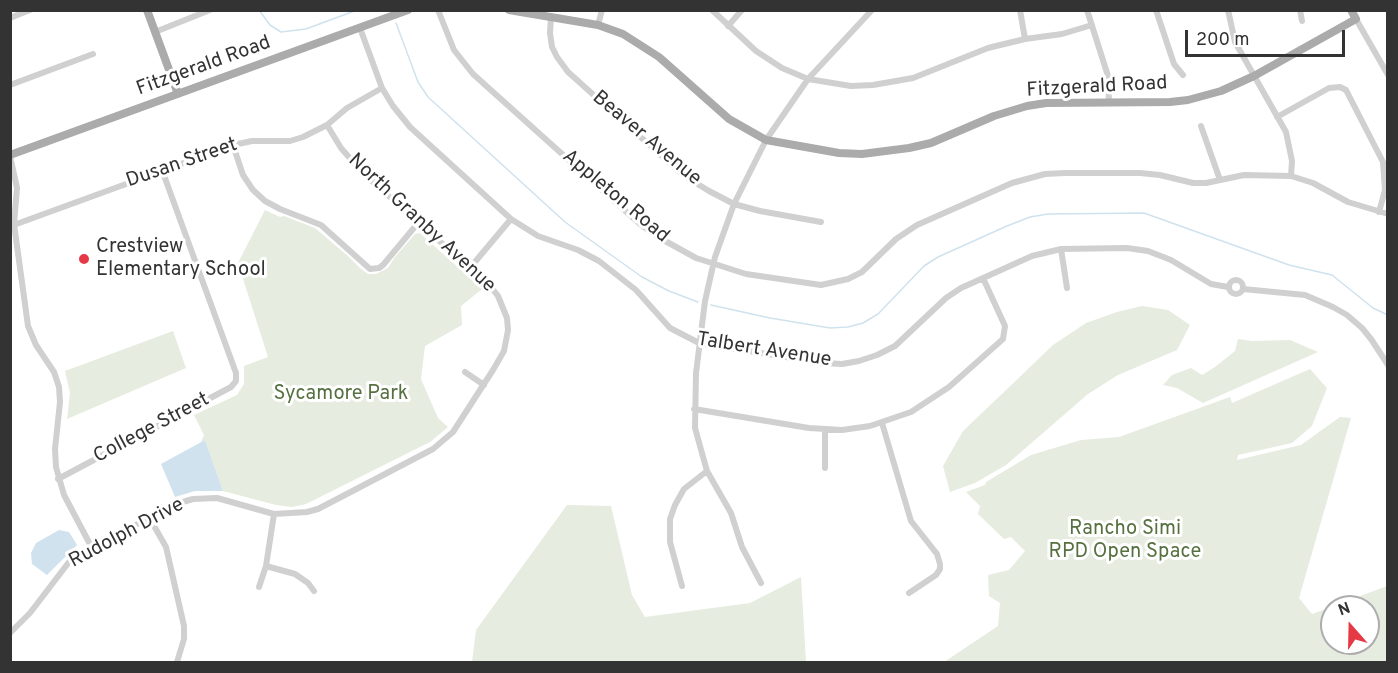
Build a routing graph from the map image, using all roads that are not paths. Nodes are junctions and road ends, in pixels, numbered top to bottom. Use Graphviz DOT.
graph roads {
  1 [pos="30,10"];
  2 [pos="147,10"];
  3 [pos="210,10"];
  4 [pos="408,10"];
  5 [pos="438,10"];
  6 [pos="509,10"];
  7 [pos="602,10"];
  8 [pos="712,10"];
  9 [pos="742,10"];
  10 [pos="872,10"];
  11 [pos="1020,10"];
  12 [pos="1087,10"];
  13 [pos="1156,10"];
  14 [pos="1228,10"];
  15 [pos="1300,10"];
  16 [pos="1351,10"];
  17 [pos="551,17"];
  18 [pos="10,18"];
  19 [pos="1356,19"];
  20 [pos="1302,21"];
  21 [pos="598,25"];
  22 [pos="1092,25"];
  23 [pos="728,26"];
  24 [pos="360,28"];
  25 [pos="155,32"];
  26 [pos="1025,39"];
  27 [pos="93,54"];
  28 [pos="1183,75"];
  29 [pos="1254,75"];
  30 [pos="1388,75"];
  31 [pos="808,79"];
  32 [pos="10,84"];
  33 [pos="382,88"];
  34 [pos="178,94"];
  35 [pos="1109,102"];
  36 [pos="1277,117"];
  37 [pos="327,125"];
  38 [pos="1200,126"];
  39 [pos="766,140"];
  40 [pos="233,145"];
  41 [pos="10,156"];
  42 [pos="162,170"];
  43 [pos="1291,176"];
  44 [pos="1220,180"];
  45 [pos="734,204"];
  46 [pos="1379,212"];
  47 [pos="1388,214"];
  48 [pos="511,219"];
  49 [pos="821,222"];
  50 [pos="418,223"];
  51 [pos="12,225"];
  52 [pos="1061,249"];
  53 [pos="713,264"];
  54 [pos="469,269"];
  55 [pos="983,278"];
  56 [pos="1228,287"];
  57 [pos="1067,288"];
  58 [pos="1243,289"];
  59 [pos="699,343"];
  60 [pos="1388,365"];
  61 [pos="465,372"];
  62 [pos="482,388"];
  63 [pos="694,409"];
  64 [pos="882,423"];
  65 [pos="825,429"];
  66 [pos="825,468"];
  67 [pos="707,471"];
  68 [pos="58,479"];
  69 [pos="274,514"];
  70 [pos="149,517"];
  71 [pos="92,548"];
  72 [pos="266,566"];
  73 [pos="761,584"];
  74 [pos="682,586"];
  75 [pos="259,587"];
  76 [pos="314,591"];
  77 [pos="909,593"];
  78 [pos="10,633"];
  79 [pos="177,663"];
  1 -- 18 [label="street"];
  2 -- 25 [label="main road"];
  3 -- 25 [label="street"];
  4 -- 24 [label="main road, Fitzgerald Road"];
  5 -- 53 [label="street, Appleton Road"];
  6 -- 17 [label="main road, Fitzgerald Road"];
  7 -- 21 [label="street"];
  8 -- 23 [label="street"];
  9 -- 23 [label="street"];
  10 -- 31 [label="street"];
  11 -- 26 [label="street"];
  12 -- 22 [label="street"];
  13 -- 28 [label="street"];
  14 -- 29 [label="street"];
  15 -- 20 [label="street"];
  16 -- 19 [label="main road"];
  17 -- 21 [label="main road, Fitzgerald Road"];
  17 -- 45 [label="street, Beaver Avenue"];
  19 -- 29 [label="main road, Fitzgerald Road"];
  19 -- 30 [label="street"];
  21 -- 39 [label="main road, Fitzgerald Road"];
  22 -- 26 [label="street"];
  22 -- 35 [label="street"];
  23 -- 31 [label="street"];
  24 -- 33 [label="street, Talbert Avenue"];
  24 -- 34 [label="main road, Fitzgerald Road"];
  25 -- 34 [label="main road"];
  26 -- 31 [label="street"];
  27 -- 32 [label="street"];
  29 -- 35 [label="main road, Fitzgerald Road"];
  29 -- 36 [label="street"];
  31 -- 39 [label="street"];
  33 -- 37 [label="street, Dusan Street"];
  33 -- 48 [label="street, Talbert Avenue"];
  34 -- 41 [label="main road, Fitzgerald Road"];
  35 -- 39 [label="main road, Fitzgerald Road"];
  36 -- 43 [label="street"];
  36 -- 46 [label="street"];
  37 -- 40 [label="street, Dusan Street"];
  37 -- 50 [label="street, North Granby Avenue"];
  38 -- 44 [label="street"];
  39 -- 45 [label="street"];
  40 -- 42 [label="street, Dusan Street"];
  40 -- 50 [label="street"];
  41 -- 51 [label="street"];
  42 -- 51 [label="street, Dusan Street"];
  42 -- 68 [label="street, College Street"];
  43 -- 44 [label="street, Appleton Road"];
  43 -- 46 [label="street, Appleton Road"];
  44 -- 53 [label="street, Appleton Road"];
  45 -- 49 [label="street, Beaver Avenue"];
  45 -- 53 [label="street"];
  46 -- 47 [label="street, Appleton Road"];
  48 -- 54 [label="street"];
  48 -- 59 [label="street, Talbert Avenue"];
  50 -- 54 [label="street, North Granby Avenue"];
  51 -- 68 [label="street"];
  52 -- 55 [label="street, Talbert Avenue"];
  52 -- 56 [label="street, Talbert Avenue"];
  52 -- 57 [label="street"];
  53 -- 59 [label="street"];
  54 -- 62 [label="street, North Granby Avenue"];
  55 -- 59 [label="street, Talbert Avenue"];
  55 -- 64 [label="street"];
  56 -- 58 [label="street"];
  56 -- 58 [label="street"];
  58 -- 60 [label="street"];
  59 -- 63 [label="street"];
  61 -- 62 [label="street"];
  62 -- 69 [label="street, Rudolph Drive"];
  63 -- 65 [label="street"];
  63 -- 67 [label="street"];
  64 -- 65 [label="street"];
  64 -- 77 [label="street"];
  65 -- 66 [label="street"];
  67 -- 73 [label="street"];
  67 -- 74 [label="street"];
  68 -- 71 [label="street"];
  69 -- 70 [label="street, Rudolph Drive"];
  69 -- 72 [label="street"];
  70 -- 71 [label="street, Rudolph Drive"];
  70 -- 79 [label="street"];
  71 -- 78 [label="street, Rudolph Drive"];
  72 -- 75 [label="street"];
  72 -- 76 [label="street"];
}
